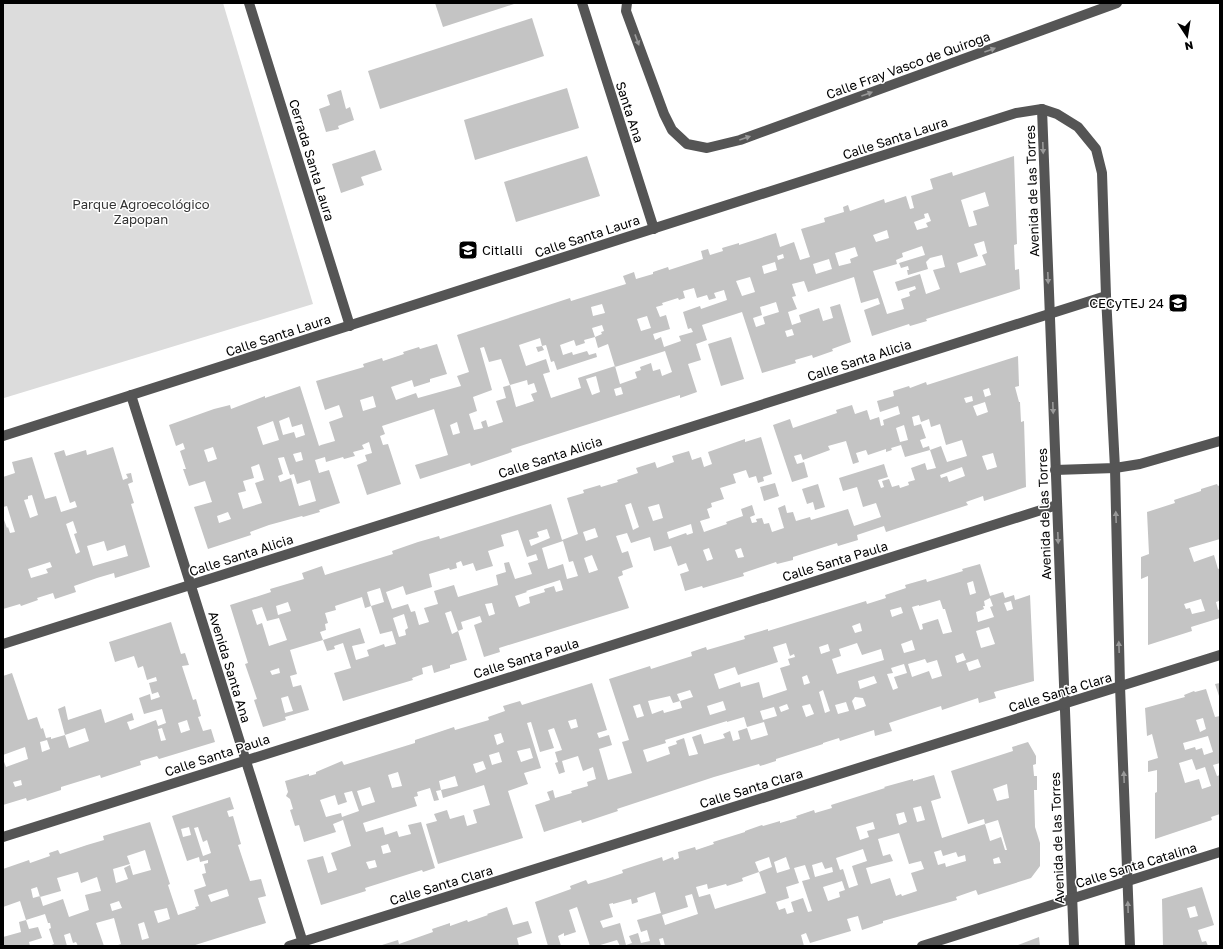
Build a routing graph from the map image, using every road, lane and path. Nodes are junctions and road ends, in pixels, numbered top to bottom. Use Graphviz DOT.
graph roads {
  1 [pos="249,3"];
  2 [pos="582,3"];
  3 [pos="627,3"];
  4 [pos="1117,3"];
  5 [pos="1042,109"];
  6 [pos="654,228"];
  7 [pos="1106,296"];
  8 [pos="1049,314"];
  9 [pos="350,326"];
  10 [pos="131,395"];
  11 [pos="3,436"];
  12 [pos="1220,441"];
  13 [pos="1114,468"];
  14 [pos="1055,470"];
  15 [pos="1057,505"];
  16 [pos="190,584"];
  17 [pos="3,644"];
  18 [pos="1220,655"];
  19 [pos="1120,686"];
  20 [pos="1064,704"];
  21 [pos="245,760"];
  22 [pos="3,837"];
  23 [pos="1220,852"];
  24 [pos="1127,882"];
  25 [pos="1072,899"];
  26 [pos="303,944"];
  27 [pos="289,946"];
  28 [pos="922,946"];
  29 [pos="1074,946"];
  30 [pos="1130,946"];
  1 -- 9 [label="street, Cerrada Santa Laura"];
  2 -- 6 [label="street, Santa Ana"];
  3 -- 4 [label="street, Calle Fray Vasco de Quiroga, one-way"];
  5 -- 6 [label="street, Calle Santa Laura"];
  5 -- 7 [label="street, Avenida de las Torres"];
  5 -- 8 [label="street, Avenida de las Torres, one-way"];
  6 -- 9 [label="street, Calle Santa Laura"];
  7 -- 8 [label="street, Calle Santa Alicia"];
  7 -- 13 [label="street, Avenida de las Torres"];
  8 -- 14 [label="street, Avenida de las Torres, one-way"];
  8 -- 16 [label="street, Calle Santa Alicia"];
  9 -- 10 [label="street, Calle Santa Laura"];
  10 -- 11 [label="street, Calle Santa Laura"];
  10 -- 16 [label="street, Avenida Santa Ana"];
  12 -- 13 [label="street"];
  13 -- 14 [label="street"];
  19 -- 13 [label="street, Avenida de las Torres, one-way"];
  14 -- 15 [label="street, Avenida de las Torres"];
  15 -- 20 [label="street, Avenida de las Torres, one-way"];
  15 -- 21 [label="street, Calle Santa Paula"];
  16 -- 17 [label="street, Calle Santa Alicia"];
  16 -- 21 [label="street, Avenida Santa Ana"];
  18 -- 19 [label="street, Calle Santa Clara"];
  19 -- 20 [label="street, Calle Santa Clara"];
  24 -- 19 [label="street, Avenida de las Torres, one-way"];
  20 -- 25 [label="street, Avenida de las Torres"];
  20 -- 26 [label="street, Calle Santa Clara"];
  21 -- 22 [label="street, Calle Santa Paula"];
  21 -- 26 [label="street, Avenida Santa Ana"];
  23 -- 24 [label="street, Calle Santa Catalina"];
  24 -- 25 [label="street, Calle Santa Catalina"];
  30 -- 24 [label="street, Avenida de las Torres, one-way"];
  25 -- 28 [label="street, Calle Santa Catalina"];
  25 -- 29 [label="street, Avenida de las Torres"];
  26 -- 27 [label="street, Calle Santa Clara"];
}
